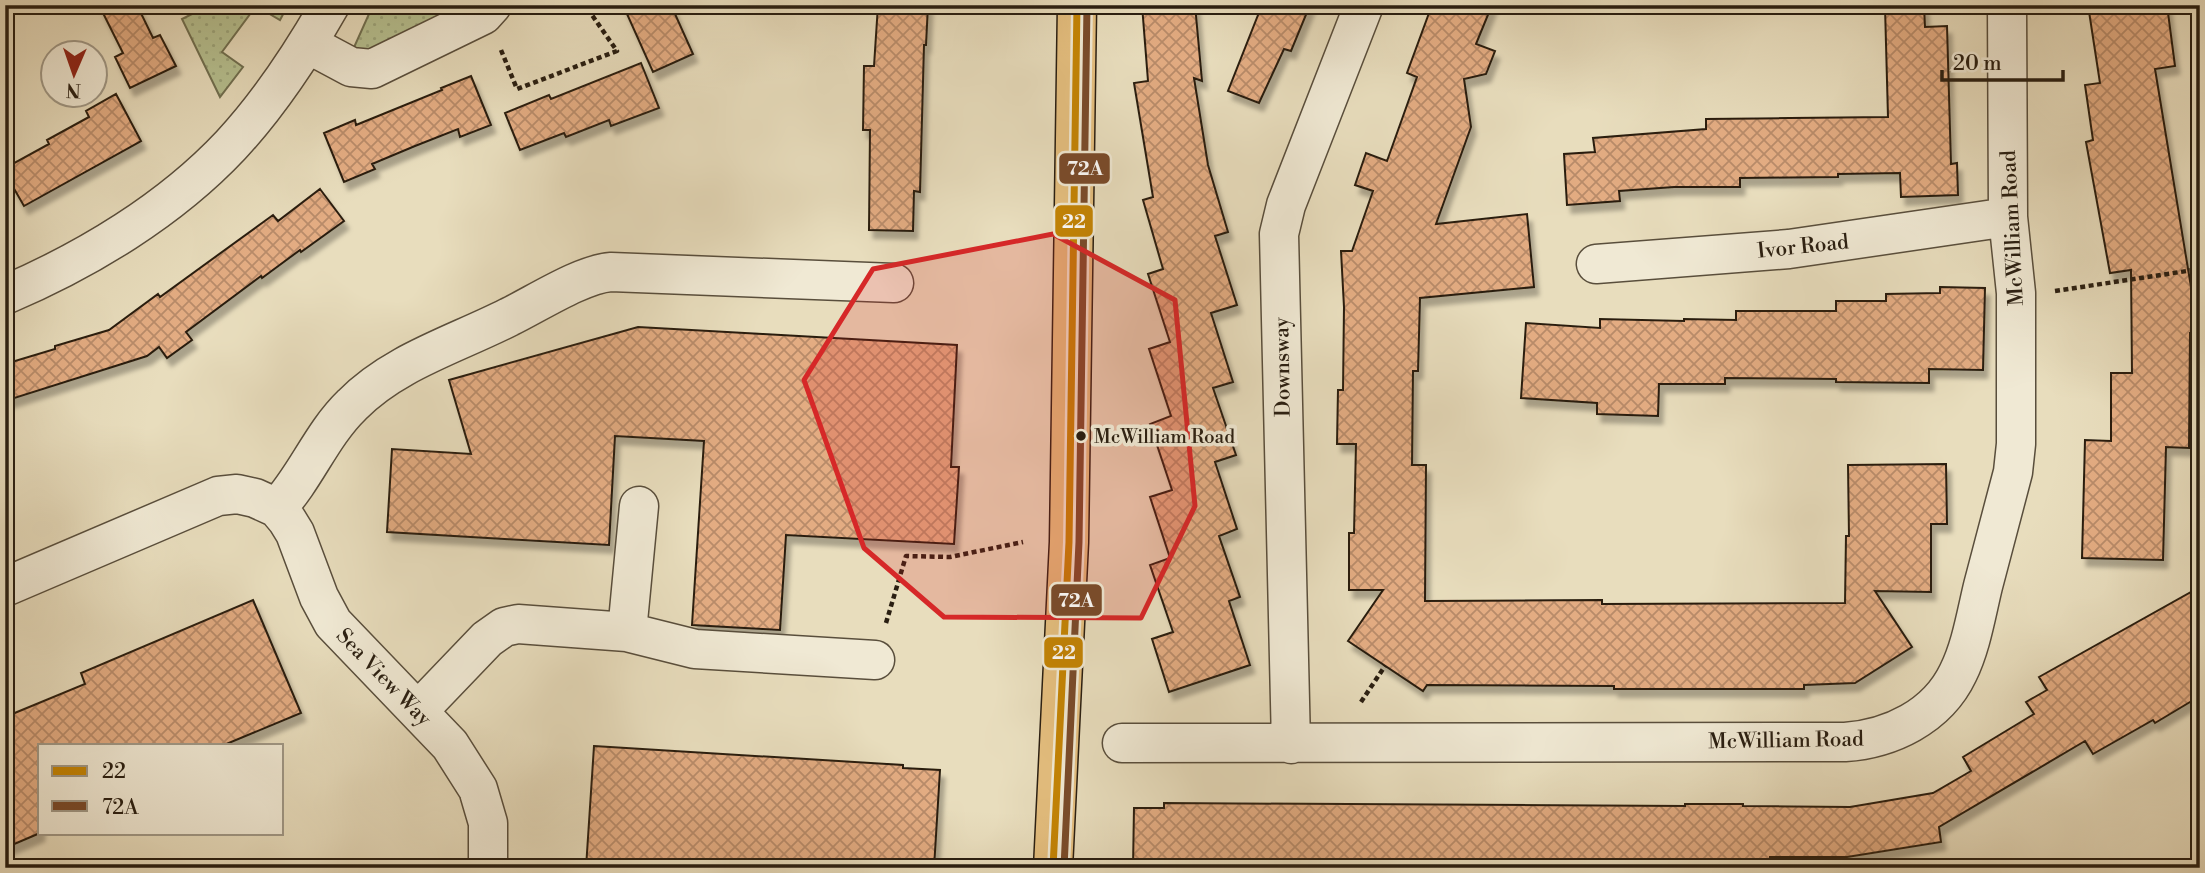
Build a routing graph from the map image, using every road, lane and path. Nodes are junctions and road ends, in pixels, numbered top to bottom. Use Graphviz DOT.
graph roads {
  1 [pos="330,5"];
  2 [pos="586,5"];
  3 [pos="1077,5"];
  4 [pos="1364,5"];
  5 [pos="2007,5"];
  6 [pos="488,10"];
  7 [pos="308,44"];
  8 [pos="2008,217"];
  9 [pos="1596,264"];
  10 [pos="2200,269"];
  11 [pos="894,283"];
  12 [pos="2016,293"];
  13 [pos="5,295"];
  14 [pos="266,503"];
  15 [pos="639,506"];
  16 [pos="1023,542"];
  17 [pos="5,587"];
  18 [pos="628,632"];
  19 [pos="876,660"];
  20 [pos="1385,666"];
  21 [pos="1359,705"];
  22 [pos="418,711"];
  23 [pos="1122,743"];
  24 [pos="1292,744"];
  25 [pos="488,868"];
  26 [pos="1053,868"];
  1 -- 7 [label="street"];
  2 -- 6 [label="path"];
  3 -- 26 [label="main road"];
  4 -- 24 [label="street, Downsway"];
  5 -- 8 [label="street, McWilliam Road"];
  6 -- 7 [label="street"];
  7 -- 13 [label="street"];
  8 -- 9 [label="street, Ivor Road"];
  8 -- 12 [label="street, McWilliam Road"];
  10 -- 12 [label="path"];
  11 -- 14 [label="street"];
  12 -- 24 [label="street, McWilliam Road"];
  14 -- 17 [label="street"];
  14 -- 22 [label="street, Sea View Way"];
  15 -- 18 [label="street"];
  16 -- 19 [label="path"];
  18 -- 19 [label="street"];
  18 -- 22 [label="street"];
  20 -- 21 [label="path"];
  22 -- 25 [label="street, Sea View Way"];
  23 -- 24 [label="street, McWilliam Road"];
}
